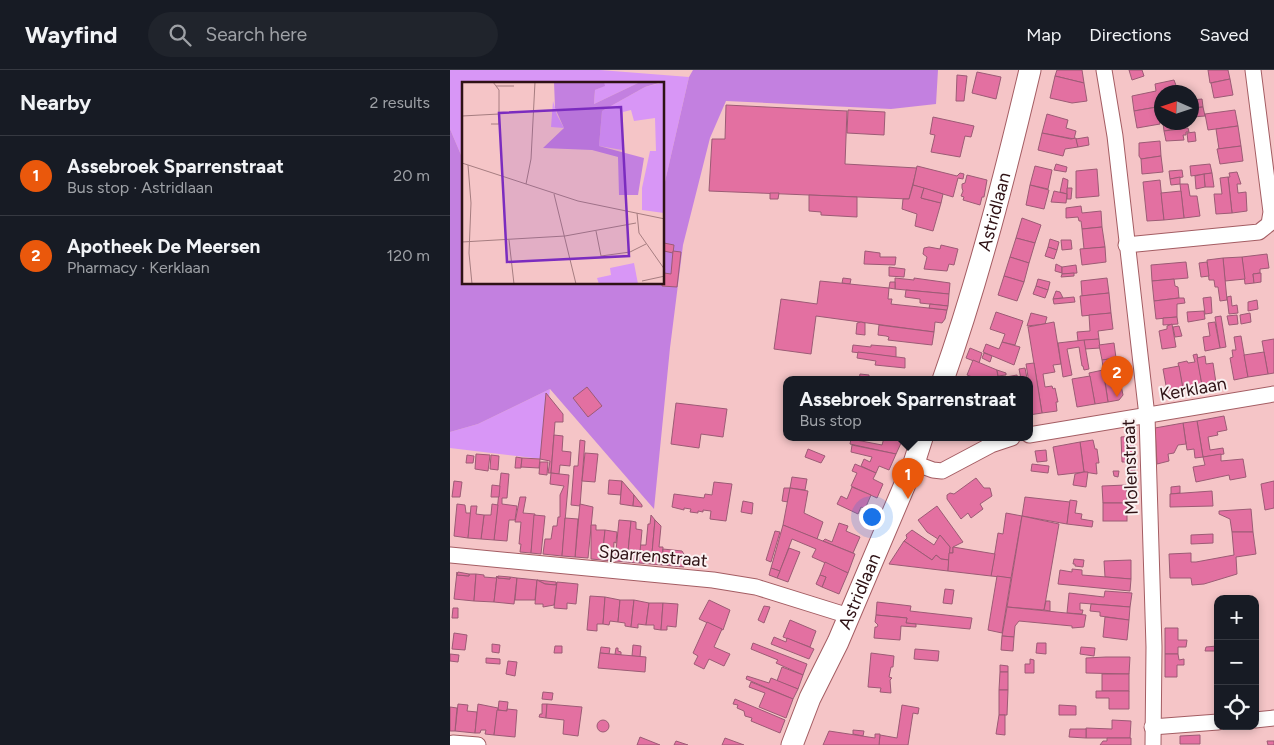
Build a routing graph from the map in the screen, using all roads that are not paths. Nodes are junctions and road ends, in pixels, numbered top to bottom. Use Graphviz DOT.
graph roads {
  1 [pos="1030,70"];
  2 [pos="1104,70"];
  3 [pos="1252,70"];
  4 [pos="1126,245"];
  5 [pos="944,376"];
  6 [pos="1274,394"];
  7 [pos="1147,416"];
  8 [pos="1033,434"];
  9 [pos="921,441"];
  10 [pos="1003,441"];
  11 [pos="914,463"];
  12 [pos="450,555"];
  13 [pos="849,616"];
  14 [pos="1274,718"];
  15 [pos="1259,720"];
  16 [pos="1214,722"];
  17 [pos="1152,727"];
  18 [pos="452,744"];
  19 [pos="478,745"];
  20 [pos="792,745"];
  21 [pos="1153,745"];
  1 -- 5 [label="main road, Astridlaan"];
  2 -- 4 [label="street, Molenstraat"];
  3 -- 4 [label="street"];
  4 -- 7 [label="street, Molenstraat"];
  6 -- 7 [label="street, Kerklaan"];
  7 -- 8 [label="street, Kerklaan"];
  7 -- 17 [label="street, Molenstraat"];
  9 -- 11 [label="main road, Astridlaan"];
  10 -- 11 [label="street"];
  11 -- 13 [label="main road, Astridlaan"];
  12 -- 13 [label="street, Sparrenstraat"];
  13 -- 20 [label="main road, Astridlaan"];
  14 -- 15 [label="street"];
  16 -- 17 [label="street"];
  17 -- 21 [label="street, Molenstraat"];
  18 -- 19 [label="street"];
}
